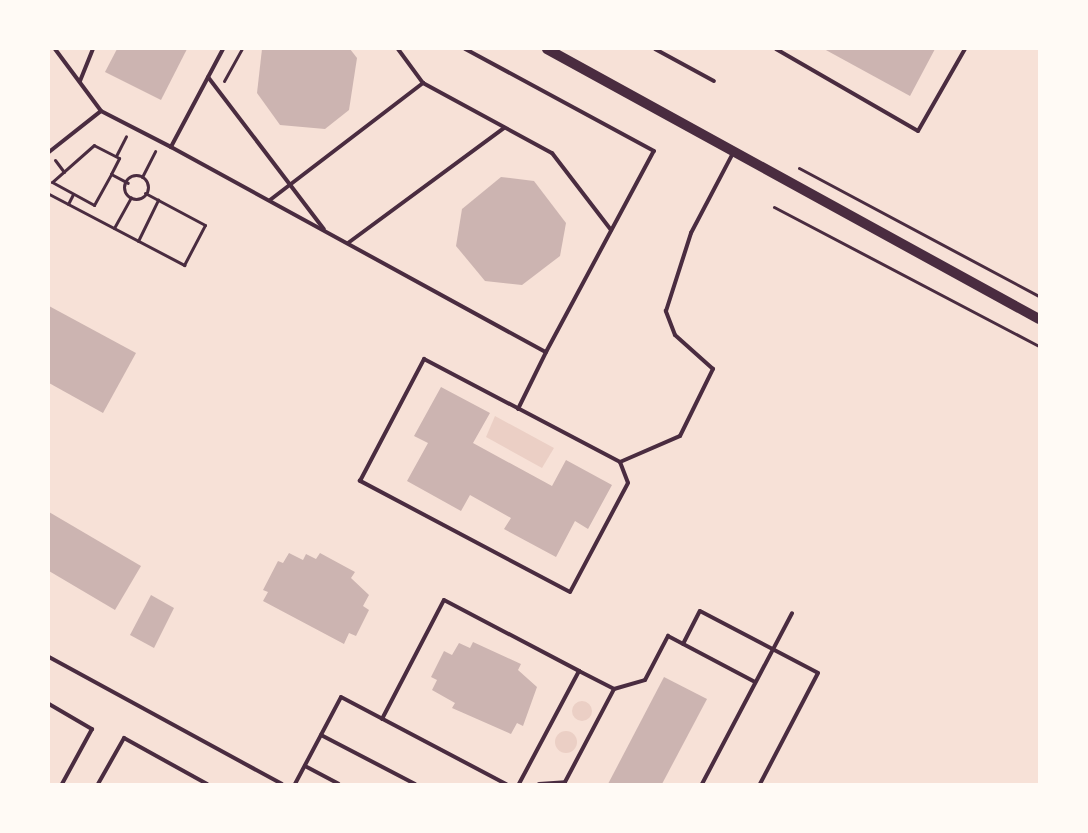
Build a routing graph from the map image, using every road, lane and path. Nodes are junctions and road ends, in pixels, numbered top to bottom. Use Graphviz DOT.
graph roads {
  1 [pos="55,49"];
  2 [pos="93,49"];
  3 [pos="223,49"];
  4 [pos="242,49"];
  5 [pos="398,49"];
  6 [pos="465,49"];
  7 [pos="547,49"];
  8 [pos="655,49"];
  9 [pos="776,49"];
  10 [pos="966,49"];
  11 [pos="208,78"];
  12 [pos="80,81"];
  13 [pos="714,81"];
  14 [pos="423,83"];
  15 [pos="218,92"];
  16 [pos="101,111"];
  17 [pos="131,126"];
  18 [pos="504,128"];
  19 [pos="161,141"];
  20 [pos="171,147"];
  21 [pos="734,151"];
  22 [pos="49,152"];
  23 [pos="116,156"];
  24 [pos="796,166"];
  25 [pos="111,174"];
  26 [pos="142,178"];
  27 [pos="128,183"];
  28 [pos="290,185"];
  29 [pos="145,193"];
  30 [pos="49,194"];
  31 [pos="73,194"];
  32 [pos="131,197"];
  33 [pos="158,200"];
  34 [pos="270,200"];
  35 [pos="68,204"];
  36 [pos="774,206"];
  37 [pos="114,228"];
  38 [pos="611,230"];
  39 [pos="326,231"];
  40 [pos="138,241"];
  41 [pos="348,243"];
  42 [pos="1039,296"];
  43 [pos="1039,319"];
  44 [pos="1039,346"];
  45 [pos="546,352"];
  46 [pos="518,408"];
  47 [pos="620,462"];
  48 [pos="792,613"];
  49 [pos="683,644"];
  50 [pos="773,649"];
  51 [pos="49,656"];
  52 [pos="579,671"];
  53 [pos="755,682"];
  54 [pos="614,689"];
  55 [pos="49,704"];
  56 [pos="382,719"];
  57 [pos="321,735"];
  58 [pos="305,766"];
  59 [pos="62,784"];
  60 [pos="98,784"];
  61 [pos="207,784"];
  62 [pos="282,784"];
  63 [pos="295,784"];
  64 [pos="339,784"];
  65 [pos="415,784"];
  66 [pos="506,784"];
  67 [pos="519,784"];
  68 [pos="539,784"];
  69 [pos="702,784"];
  70 [pos="760,784"];
  1 -- 12 [label="lane"];
  2 -- 12 [label="lane"];
  3 -- 11 [label="lane"];
  4 -- 15 [label="path"];
  5 -- 14 [label="lane"];
  6 -- 38 [label="lane"];
  7 -- 21 [label="main road"];
  8 -- 13 [label="lane"];
  9 -- 10 [label="lane"];
  11 -- 15 [label="lane"];
  11 -- 20 [label="lane"];
  12 -- 16 [label="lane"];
  14 -- 18 [label="lane"];
  14 -- 28 [label="lane"];
  15 -- 28 [label="lane"];
  16 -- 17 [label="lane"];
  16 -- 22 [label="lane"];
  17 -- 19 [label="lane"];
  17 -- 23 [label="path"];
  18 -- 38 [label="lane"];
  18 -- 41 [label="lane"];
  19 -- 20 [label="lane"];
  19 -- 26 [label="path"];
  20 -- 34 [label="lane"];
  21 -- 43 [label="main road"];
  21 -- 47 [label="lane"];
  23 -- 25 [label="path"];
  23 -- 31 [label="path"];
  24 -- 42 [label="path"];
  25 -- 27 [label="path"];
  25 -- 31 [label="path"];
  26 -- 27 [label="path"];
  26 -- 29 [label="path"];
  27 -- 32 [label="path"];
  28 -- 34 [label="lane"];
  28 -- 39 [label="lane"];
  29 -- 32 [label="path"];
  29 -- 33 [label="path"];
  30 -- 35 [label="path"];
  31 -- 35 [label="path"];
  32 -- 37 [label="path"];
  33 -- 40 [label="path"];
  33 -- 40 [label="path"];
  34 -- 39 [label="lane"];
  35 -- 37 [label="path"];
  36 -- 44 [label="path"];
  37 -- 40 [label="path"];
  38 -- 45 [label="lane"];
  39 -- 41 [label="lane"];
  41 -- 45 [label="lane"];
  45 -- 46 [label="lane"];
  46 -- 47 [label="lane"];
  46 -- 47 [label="lane"];
  48 -- 50 [label="lane"];
  49 -- 50 [label="lane"];
  49 -- 53 [label="lane"];
  49 -- 54 [label="lane"];
  50 -- 53 [label="lane"];
  50 -- 70 [label="lane"];
  51 -- 62 [label="lane"];
  52 -- 54 [label="lane"];
  52 -- 56 [label="lane"];
  52 -- 67 [label="lane"];
  53 -- 69 [label="lane"];
  54 -- 68 [label="lane"];
  55 -- 59 [label="lane"];
  56 -- 57 [label="lane"];
  56 -- 66 [label="lane"];
  57 -- 58 [label="lane"];
  57 -- 65 [label="lane"];
  58 -- 63 [label="lane"];
  58 -- 64 [label="lane"];
  60 -- 61 [label="lane"];
}
